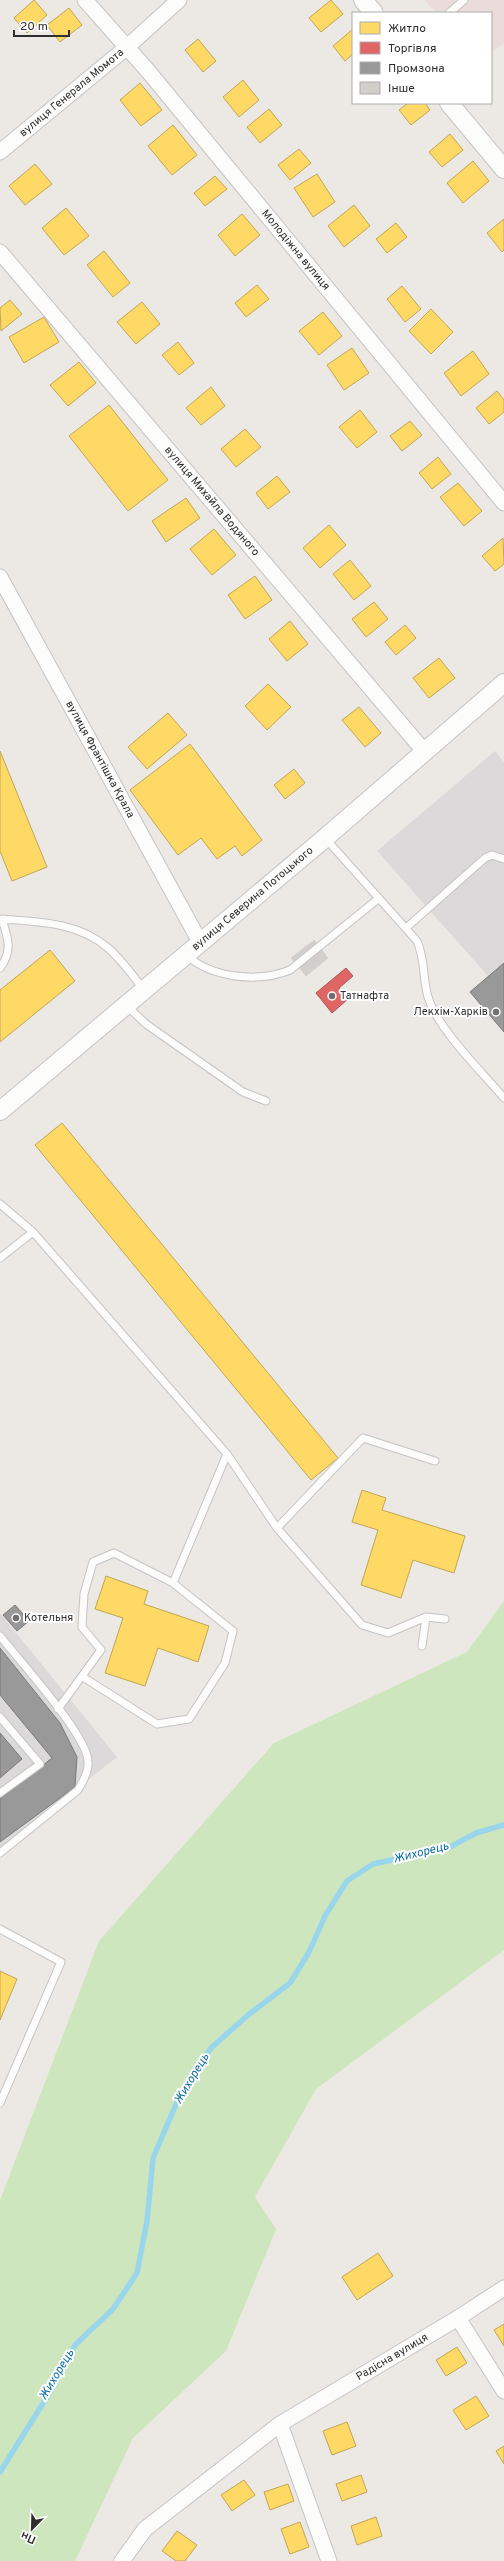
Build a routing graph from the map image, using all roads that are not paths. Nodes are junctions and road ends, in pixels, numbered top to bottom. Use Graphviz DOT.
graph roads {
  1 [pos="84,0"];
  2 [pos="179,0"];
  3 [pos="363,0"];
  4 [pos="464,0"];
  5 [pos="373,12"];
  6 [pos="450,12"];
  7 [pos="126,48"];
  8 [pos="450,104"];
  9 [pos="0,152"];
  10 [pos="504,169"];
  11 [pos="0,252"];
  12 [pos="504,503"];
  13 [pos="0,577"];
  14 [pos="504,683"];
  15 [pos="424,751"];
  16 [pos="325,838"];
  17 [pos="504,859"];
  18 [pos="378,899"];
  19 [pos="1,916"];
  20 [pos="406,928"];
  21 [pos="200,942"];
  22 [pos="185,955"];
  23 [pos="0,968"];
  24 [pos="144,990"];
  25 [pos="126,1005"];
  26 [pos="504,1098"];
  27 [pos="266,1101"];
  28 [pos="0,1111"];
  29 [pos="0,1204"];
  30 [pos="33,1232"];
  31 [pos="0,1258"];
  32 [pos="227,1454"];
  33 [pos="435,1461"];
  34 [pos="277,1528"];
  35 [pos="173,1583"];
  36 [pos="426,1617"];
  37 [pos="445,1619"];
  38 [pos="0,1636"];
  39 [pos="422,1646"];
  40 [pos="83,1677"];
  41 [pos="58,1709"];
  42 [pos="0,1717"];
  43 [pos="0,1794"];
  44 [pos="0,1853"];
  45 [pos="0,1929"];
  46 [pos="0,2103"];
  47 [pos="504,2288"];
  48 [pos="458,2318"];
  49 [pos="504,2391"];
  50 [pos="280,2424"];
  51 [pos="122,2561"];
  52 [pos="329,2561"];
  1 -- 7 [label="street, Молодіжна вулиця"];
  2 -- 7 [label="street, вулиця Генерала Момота"];
  3 -- 5 [label="street"];
  4 -- 6 [label="lane"];
  7 -- 9 [label="street, вулиця Генерала Момота"];
  7 -- 12 [label="street, Молодіжна вулиця"];
  8 -- 10 [label="street"];
  11 -- 15 [label="street, вулиця Михайла Водяного"];
  13 -- 21 [label="street, вулиця Франтішка Крала"];
  14 -- 15 [label="street, вулиця Северина Потоцького"];
  15 -- 16 [label="street, вулиця Северина Потоцького"];
  16 -- 18 [label="lane"];
  16 -- 21 [label="street, вулиця Северина Потоцького"];
  17 -- 20 [label="lane"];
  18 -- 20 [label="lane"];
  18 -- 22 [label="lane"];
  19 -- 23 [label="lane"];
  19 -- 24 [label="lane"];
  20 -- 26 [label="lane"];
  21 -- 22 [label="street, вулиця Северина Потоцького"];
  22 -- 24 [label="street, вулиця Северина Потоцького"];
  24 -- 25 [label="street, вулиця Северина Потоцького"];
  25 -- 27 [label="lane"];
  25 -- 28 [label="street, вулиця Северина Потоцького"];
  29 -- 30 [label="lane"];
  30 -- 31 [label="lane"];
  30 -- 32 [label="lane"];
  32 -- 34 [label="lane"];
  32 -- 35 [label="lane"];
  33 -- 34 [label="lane"];
  34 -- 36 [label="lane"];
  35 -- 40 [label="lane"];
  35 -- 40 [label="lane"];
  36 -- 37 [label="lane"];
  36 -- 39 [label="lane"];
  38 -- 41 [label="lane"];
  40 -- 41 [label="lane"];
  41 -- 44 [label="lane"];
  42 -- 43 [label="lane"];
  45 -- 46 [label="lane"];
  47 -- 48 [label="street, Радісна вулиця"];
  48 -- 49 [label="street"];
  48 -- 50 [label="street, Радісна вулиця"];
  50 -- 51 [label="street, Радісна вулиця"];
  50 -- 52 [label="street"];
}
